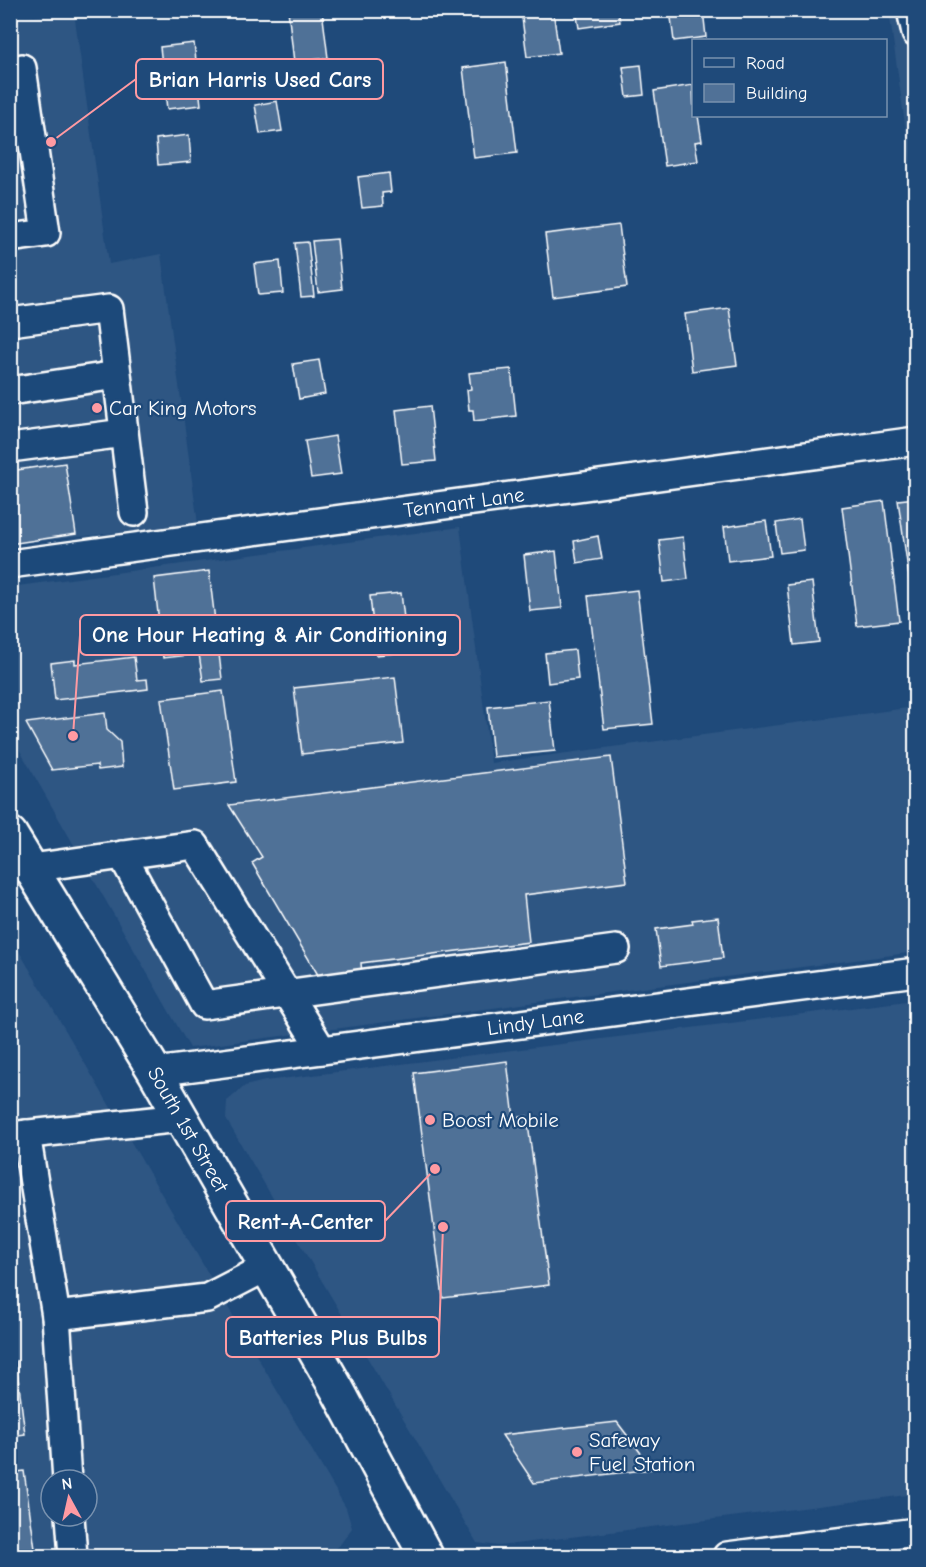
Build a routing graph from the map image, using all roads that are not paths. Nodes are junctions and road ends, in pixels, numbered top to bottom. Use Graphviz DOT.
graph roads {
  1 [pos="911,10"];
  2 [pos="915,33"];
  3 [pos="22,68"];
  4 [pos="10,238"];
  5 [pos="10,322"];
  6 [pos="117,375"];
  7 [pos="10,391"];
  8 [pos="124,433"];
  9 [pos="915,441"];
  10 [pos="10,448"];
  11 [pos="134,512"];
  12 [pos="10,564"];
  13 [pos="10,834"];
  14 [pos="122,855"];
  15 [pos="31,868"];
  16 [pos="616,949"];
  17 [pos="915,972"];
  18 [pos="286,993"];
  19 [pos="322,1050"];
  20 [pos="155,1072"];
  21 [pos="181,1118"];
  22 [pos="18,1135"];
  23 [pos="267,1267"];
  24 [pos="56,1316"];
  25 [pos="67,1468"];
  26 [pos="71,1528"];
  27 [pos="915,1532"];
  28 [pos="735,1556"];
  29 [pos="73,1557"];
  30 [pos="426,1557"];
  1 -- 2 [label="street"];
  3 -- 4 [label="street"];
  5 -- 6 [label="street"];
  6 -- 7 [label="street"];
  6 -- 8 [label="street"];
  8 -- 10 [label="street"];
  8 -- 11 [label="street"];
  9 -- 12 [label="street, Tennant Lane"];
  13 -- 15 [label="main road, South 1st Street"];
  14 -- 15 [label="street"];
  14 -- 18 [label="street"];
  14 -- 18 [label="street"];
  15 -- 20 [label="main road, South 1st Street"];
  16 -- 18 [label="street"];
  17 -- 19 [label="street, Lindy Lane"];
  18 -- 19 [label="street"];
  19 -- 20 [label="street, Lindy Lane"];
  20 -- 21 [label="main road, South 1st Street"];
  21 -- 22 [label="street"];
  21 -- 23 [label="main road, South 1st Street"];
  22 -- 24 [label="street"];
  23 -- 24 [label="street"];
  23 -- 30 [label="main road, South 1st Street"];
  24 -- 25 [label="street"];
  26 -- 29 [label="street"];
  27 -- 28 [label="street"];
}
